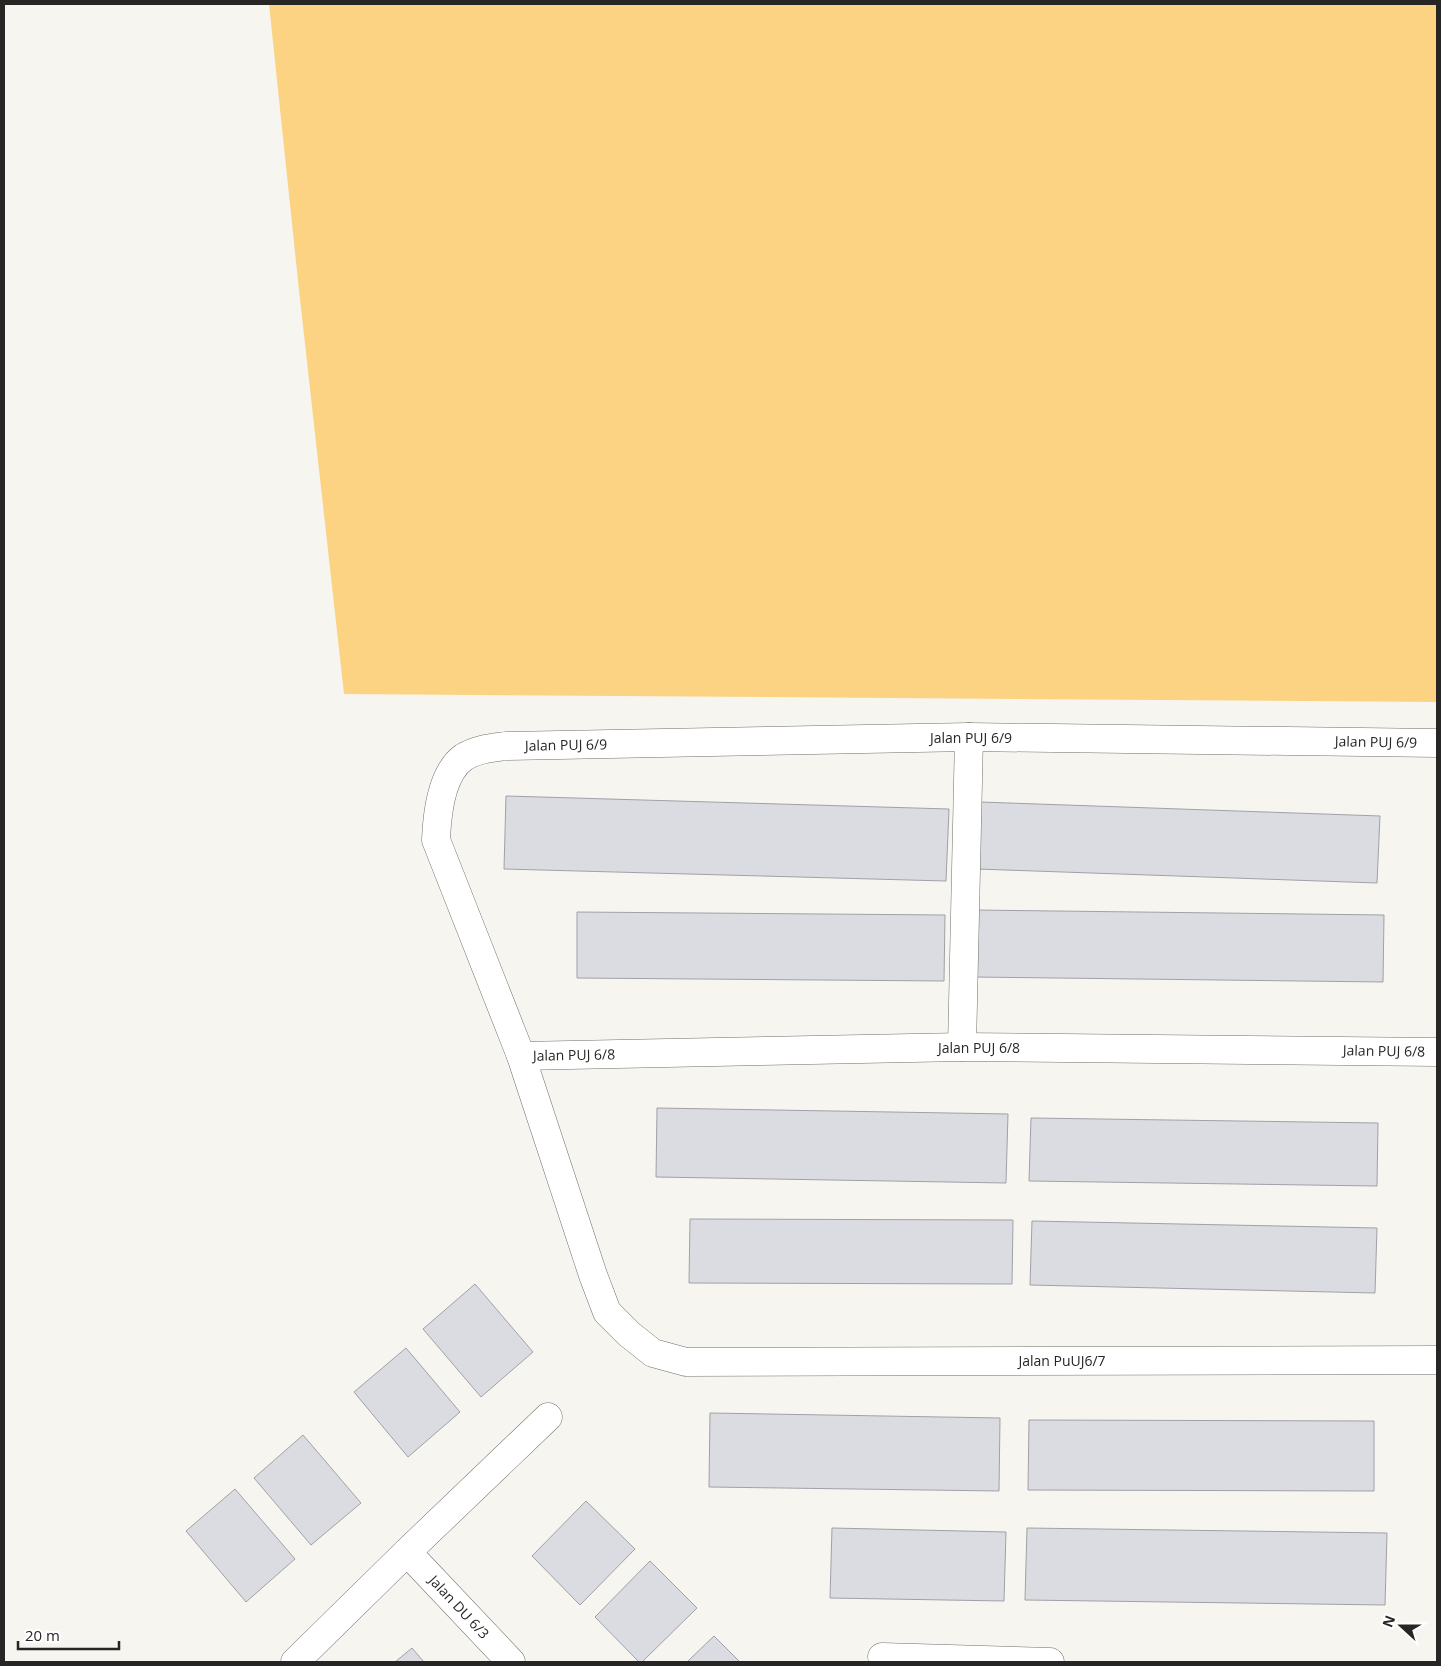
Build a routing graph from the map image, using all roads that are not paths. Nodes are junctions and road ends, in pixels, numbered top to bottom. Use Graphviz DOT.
graph roads {
  1 [pos="970,738"];
  2 [pos="1437,743"];
  3 [pos="962,1047"];
  4 [pos="1437,1052"];
  5 [pos="521,1056"];
  6 [pos="1437,1360"];
  7 [pos="548,1417"];
  8 [pos="407,1552"];
  9 [pos="882,1657"];
  10 [pos="294,1662"];
  11 [pos="511,1662"];
  12 [pos="1050,1662"];
  1 -- 2 [label="street, Jalan PUJ 6/9"];
  1 -- 3 [label="street"];
  1 -- 5 [label="street, Jalan PUJ 6/9"];
  3 -- 4 [label="street, Jalan PUJ 6/8"];
  3 -- 5 [label="street, Jalan PUJ 6/8"];
  5 -- 6 [label="street, Jalan PuUJ6/7"];
  7 -- 8 [label="street"];
  8 -- 10 [label="street"];
  8 -- 11 [label="street, Jalan DU 6/3"];
  9 -- 12 [label="street"];
}
